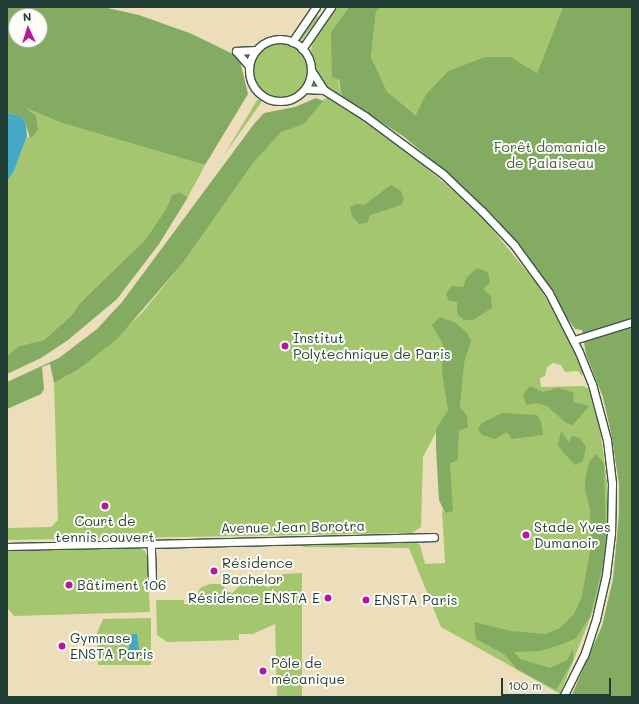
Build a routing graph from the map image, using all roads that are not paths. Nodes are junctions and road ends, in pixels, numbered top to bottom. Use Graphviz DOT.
graph roads {
  1 [pos="316,7"];
  2 [pos="332,7"];
  3 [pos="292,42"];
  4 [pos="302,48"];
  5 [pos="256,50"];
  6 [pos="249,66"];
  7 [pos="311,70"];
  8 [pos="305,89"];
  9 [pos="324,90"];
  10 [pos="632,322"];
  11 [pos="574,340"];
  12 [pos="434,537"];
  13 [pos="152,544"];
  14 [pos="7,547"];
  15 [pos="152,579"];
  16 [pos="563,697"];
  1 -- 3 [label="street"];
  2 -- 4 [label="street"];
  3 -- 4 [label="street"];
  3 -- 5 [label="street"];
  4 -- 7 [label="street"];
  5 -- 6 [label="street"];
  5 -- 6 [label="street"];
  6 -- 8 [label="street"];
  7 -- 8 [label="street"];
  7 -- 9 [label="street"];
  8 -- 9 [label="street"];
  9 -- 11 [label="street"];
  10 -- 11 [label="street"];
  11 -- 16 [label="street"];
  12 -- 13 [label="street, Avenue Jean Borotra"];
  13 -- 14 [label="street"];
  13 -- 15 [label="street"];
}
